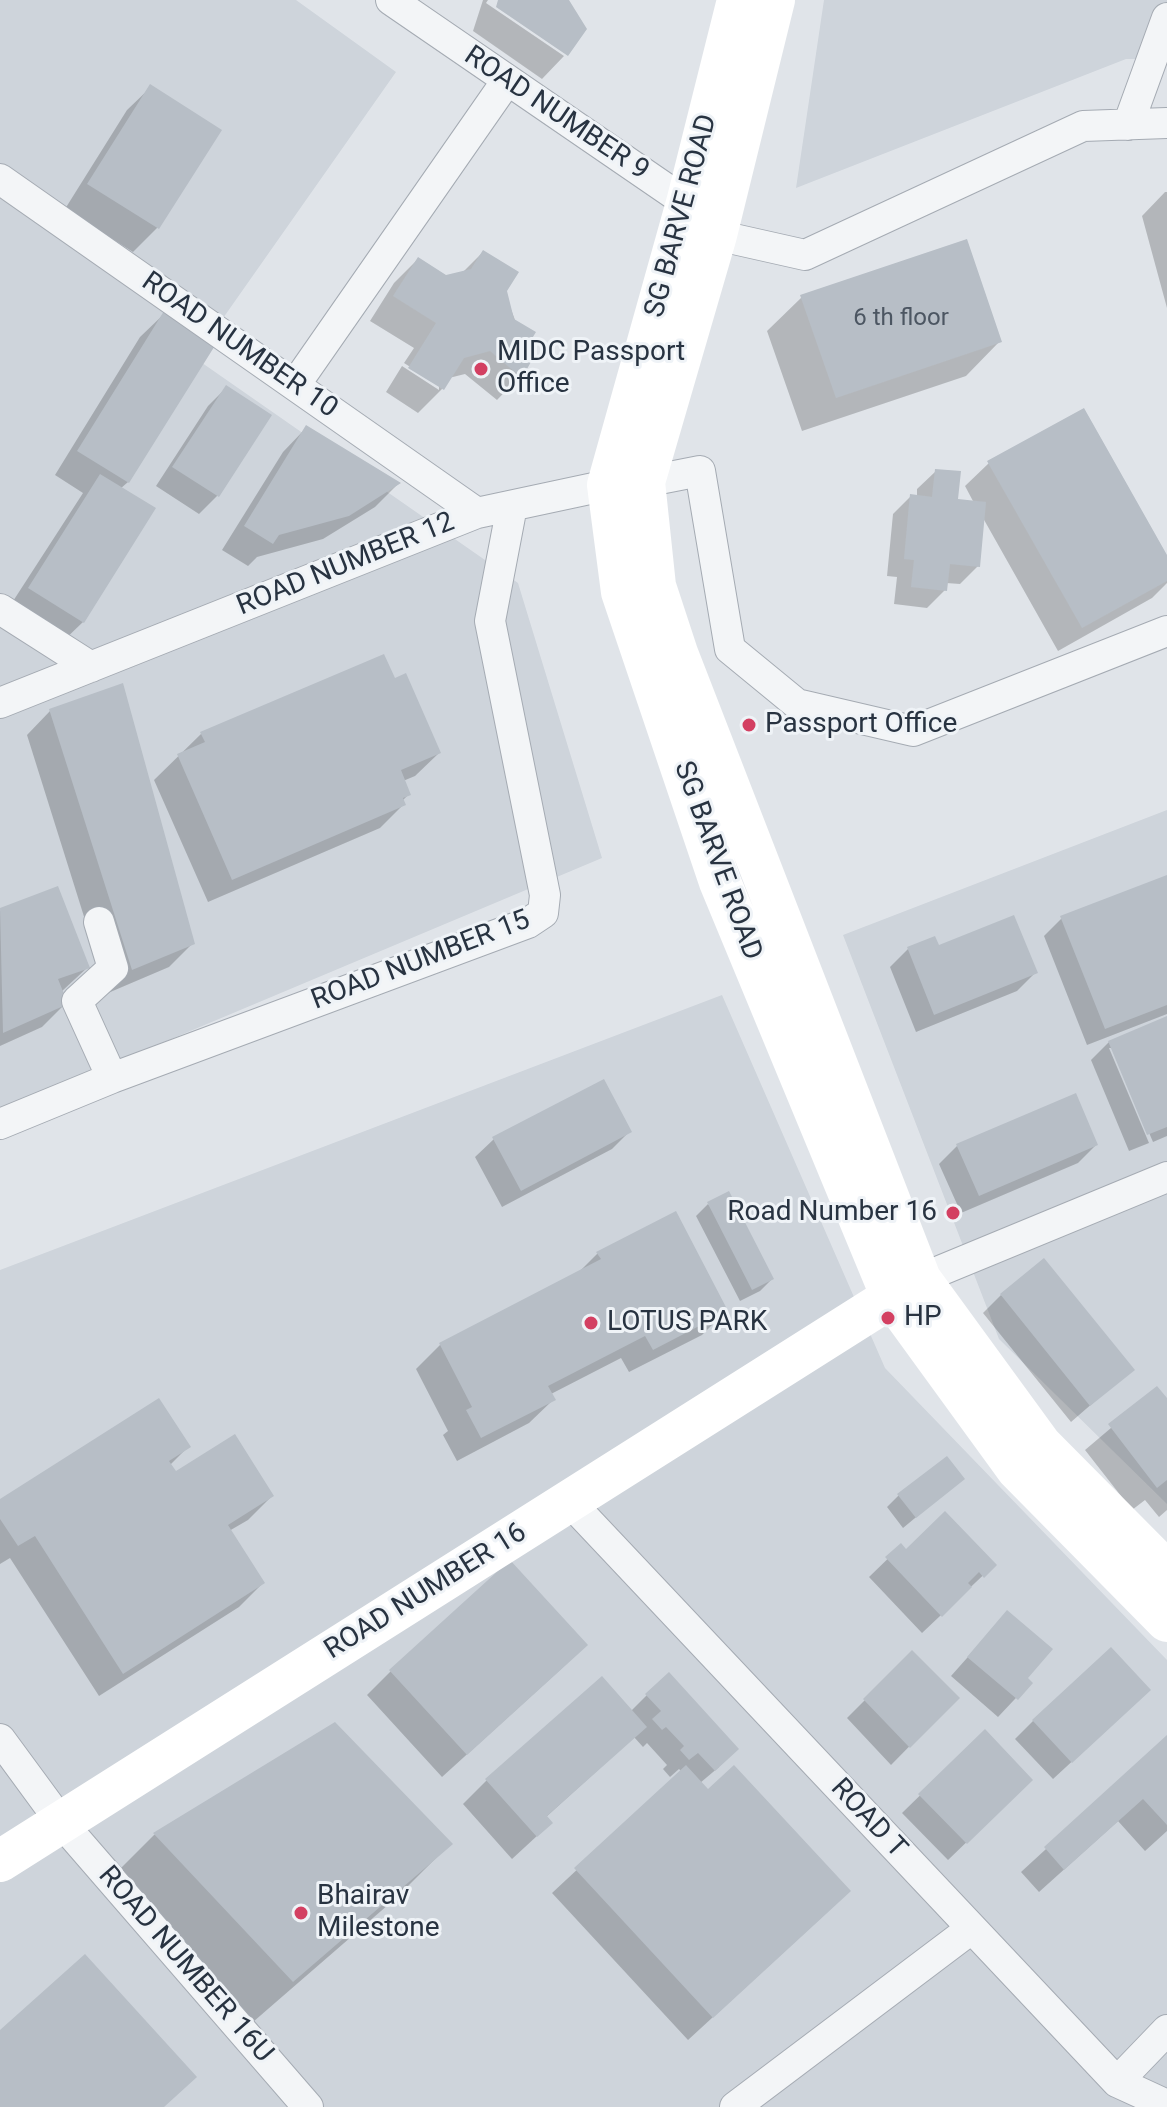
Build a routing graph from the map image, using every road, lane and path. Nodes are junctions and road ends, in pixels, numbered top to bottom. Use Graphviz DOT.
graph roads {
  1 [pos="391,0"];
  2 [pos="738,0"];
  3 [pos="774,0"];
  4 [pos="1167,18"];
  5 [pos="506,82"];
  6 [pos="1167,123"];
  7 [pos="1128,125"];
  8 [pos="0,179"];
  9 [pos="687,203"];
  10 [pos="716,235"];
  11 [pos="295,385"];
  12 [pos="626,484"];
  13 [pos="512,506"];
  14 [pos="477,513"];
  15 [pos="0,609"];
  16 [pos="1167,631"];
  17 [pos="730,649"];
  18 [pos="677,653"];
  19 [pos="91,667"];
  20 [pos="0,703"];
  21 [pos="99,922"];
  22 [pos="112,1078"];
  23 [pos="0,1124"];
  24 [pos="1167,1177"];
  25 [pos="906,1288"];
  26 [pos="569,1501"];
  27 [pos="1167,1572"];
  28 [pos="1167,1621"];
  29 [pos="0,1739"];
  30 [pos="61,1822"];
  31 [pos="0,1861"];
  32 [pos="971,1929"];
  33 [pos="1167,2030"];
  34 [pos="1117,2082"];
  35 [pos="1167,2105"];
  36 [pos="308,2107"];
  37 [pos="735,2107"];
  1 -- 5 [label="street, ROAD NUMBER 9"];
  2 -- 9 [label="main road, SG BARVE ROAD"];
  3 -- 10 [label="main road, SG BARVE ROAD"];
  4 -- 7 [label="street"];
  5 -- 9 [label="street, ROAD NUMBER 9"];
  5 -- 11 [label="street"];
  6 -- 7 [label="street"];
  7 -- 10 [label="street"];
  8 -- 11 [label="street, ROAD NUMBER 10"];
  9 -- 10 [label="street, ROAD NUMBER 9"];
  9 -- 12 [label="main road, SG BARVE ROAD"];
  10 -- 12 [label="main road, SG BARVE ROAD"];
  11 -- 14 [label="street, ROAD NUMBER 10"];
  12 -- 13 [label="street, ROAD NUMBER 12"];
  12 -- 17 [label="street, ROAD NUMBER 12"];
  12 -- 18 [label="main road, SG BARVE ROAD"];
  12 -- 25 [label="main road, SG BARVE ROAD"];
  13 -- 14 [label="street, ROAD NUMBER 12"];
  13 -- 22 [label="street, ROAD NUMBER 15"];
  14 -- 19 [label="street, ROAD NUMBER 12"];
  15 -- 19 [label="street"];
  16 -- 17 [label="street"];
  17 -- 18 [label="street"];
  18 -- 25 [label="main road, SG BARVE ROAD"];
  19 -- 20 [label="street, ROAD NUMBER 12"];
  21 -- 22 [label="street"];
  22 -- 23 [label="street, ROAD NUMBER 15"];
  24 -- 25 [label="street"];
  25 -- 26 [label="main road, ROAD NUMBER 16"];
  25 -- 27 [label="main road, SG BARVE ROAD"];
  25 -- 28 [label="main road, SG BARVE ROAD"];
  26 -- 30 [label="main road, ROAD NUMBER 16"];
  26 -- 32 [label="street, ROAD T"];
  29 -- 30 [label="street, ROAD NUMBER 16U"];
  30 -- 31 [label="main road, ROAD NUMBER 16"];
  30 -- 36 [label="street, ROAD NUMBER 16U"];
  32 -- 34 [label="street, ROAD T"];
  32 -- 37 [label="street"];
  33 -- 34 [label="street"];
  34 -- 35 [label="street"];
}
